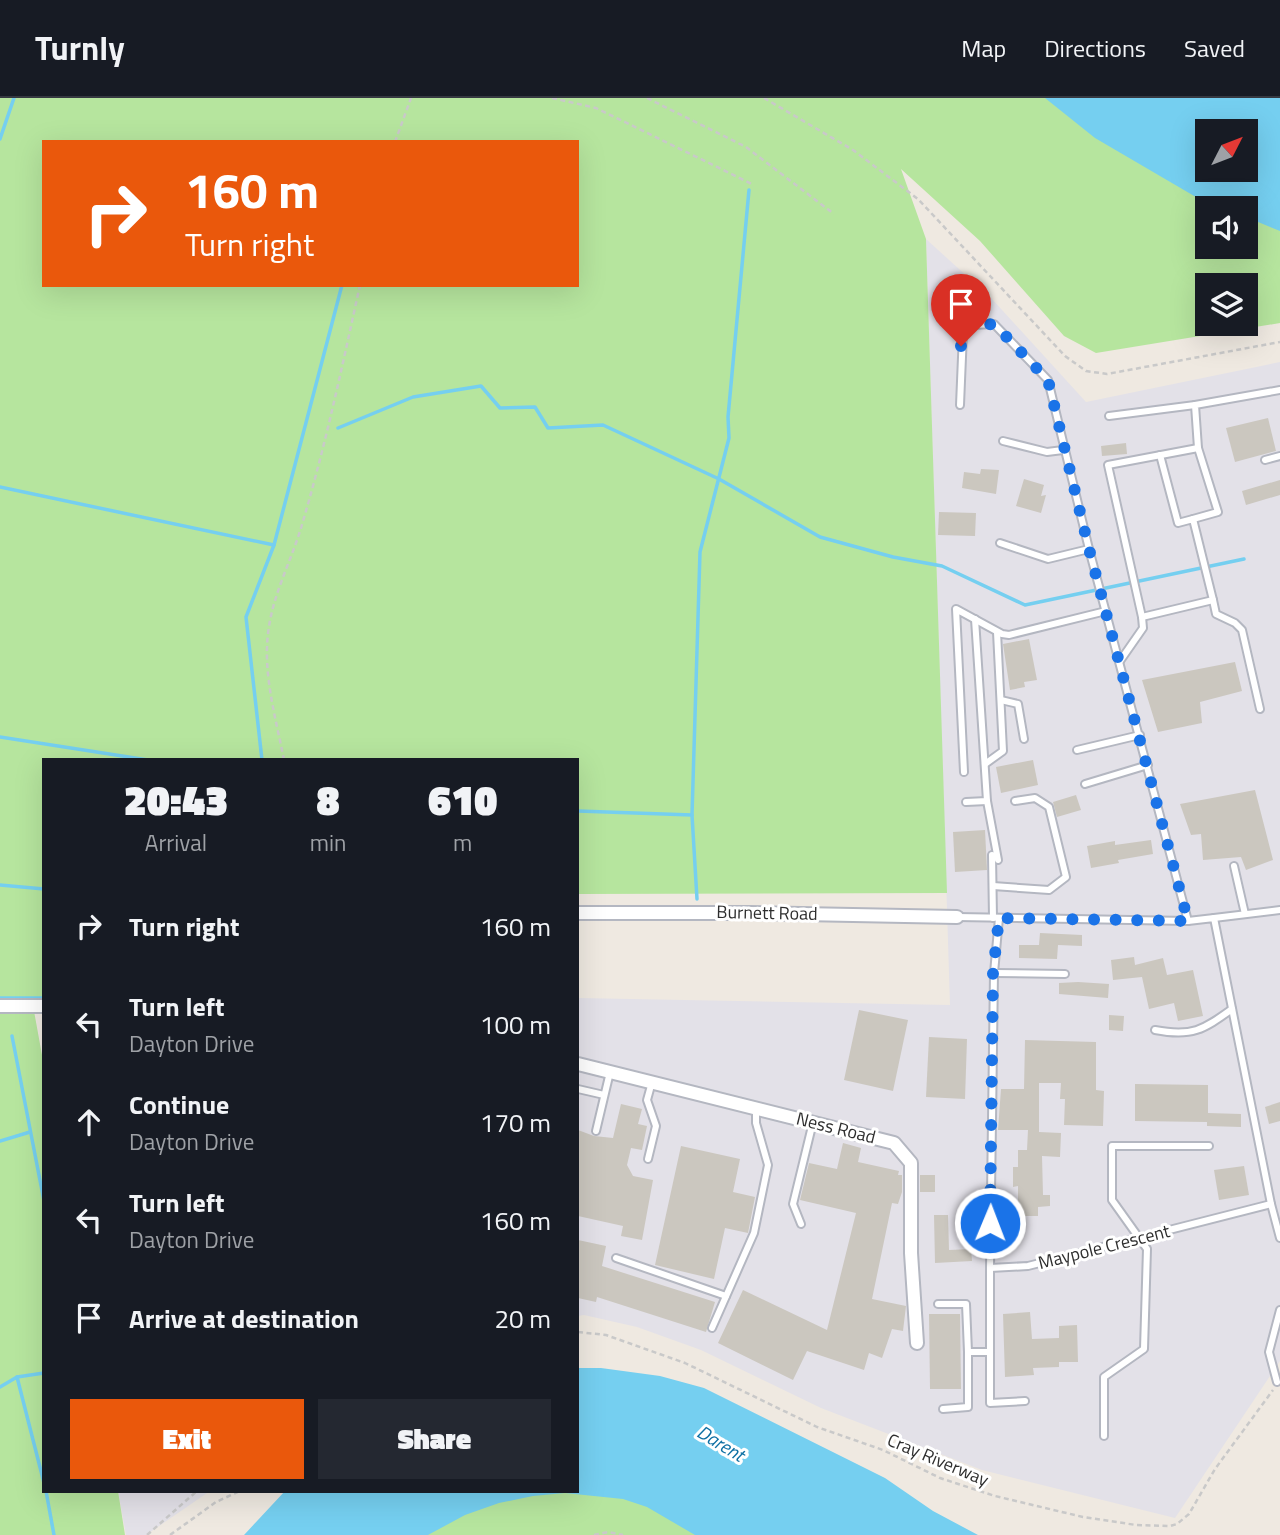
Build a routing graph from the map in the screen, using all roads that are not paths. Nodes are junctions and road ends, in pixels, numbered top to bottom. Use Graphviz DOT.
graph roads {
  1 [pos="1280,390"];
  2 [pos="960,405"];
  3 [pos="1195,405"];
  4 [pos="1109,416"];
  5 [pos="1003,441"];
  6 [pos="1199,448"];
  7 [pos="1063,450"];
  8 [pos="1160,455"];
  9 [pos="1280,456"];
  10 [pos="1265,460"];
  11 [pos="1193,519"];
  12 [pos="1000,543"];
  13 [pos="1089,549"];
  14 [pos="1213,600"];
  15 [pos="1105,607"];
  16 [pos="1142,617"];
  17 [pos="975,620"];
  18 [pos="997,632"];
  19 [pos="1120,661"];
  20 [pos="1001,700"];
  21 [pos="1260,709"];
  22 [pos="1140,735"];
  23 [pos="1024,739"];
  24 [pos="1077,750"];
  25 [pos="985,764"];
  26 [pos="1148,765"];
  27 [pos="964,772"];
  28 [pos="1085,784"];
  29 [pos="987,801"];
  30 [pos="1015,801"];
  31 [pos="966,802"];
  32 [pos="1234,866"];
  33 [pos="993,886"];
  34 [pos="1280,910"];
  35 [pos="579,913"];
  36 [pos="1245,914"];
  37 [pos="957,917"];
  38 [pos="996,918"];
  39 [pos="1214,918"];
  40 [pos="1188,921"];
  41 [pos="993,973"];
  42 [pos="1065,974"];
  43 [pos="0,1006"];
  44 [pos="42,1006"];
  45 [pos="1232,1009"];
  46 [pos="1155,1030"];
  47 [pos="579,1064"];
  48 [pos="610,1072"];
  49 [pos="652,1082"];
  50 [pos="579,1089"];
  51 [pos="604,1095"];
  52 [pos="756,1108"];
  53 [pos="813,1122"];
  54 [pos="596,1130"];
  55 [pos="1209,1146"];
  56 [pos="648,1160"];
  57 [pos="1270,1204"];
  58 [pos="802,1224"];
  59 [pos="1280,1238"];
  60 [pos="1140,1239"];
  61 [pos="616,1258"];
  62 [pos="990,1268"];
  63 [pos="726,1296"];
  64 [pos="938,1304"];
  65 [pos="1280,1310"];
  66 [pos="712,1328"];
  67 [pos="917,1343"];
  68 [pos="968,1352"];
  69 [pos="990,1352"];
  70 [pos="1277,1382"];
  71 [pos="1025,1401"];
  72 [pos="943,1409"];
  73 [pos="1104,1436"];
  1 -- 3 [label="lane"];
  2 -- 7 [label="lane"];
  3 -- 4 [label="lane"];
  3 -- 6 [label="lane"];
  5 -- 7 [label="lane"];
  6 -- 8 [label="lane"];
  6 -- 11 [label="lane"];
  7 -- 13 [label="lane"];
  8 -- 11 [label="lane"];
  8 -- 16 [label="lane"];
  9 -- 10 [label="lane"];
  11 -- 14 [label="lane"];
  12 -- 13 [label="lane"];
  13 -- 15 [label="lane"];
  14 -- 16 [label="lane"];
  14 -- 21 [label="lane"];
  15 -- 18 [label="lane"];
  15 -- 19 [label="lane"];
  16 -- 19 [label="lane"];
  17 -- 18 [label="lane"];
  17 -- 25 [label="lane"];
  17 -- 27 [label="lane"];
  18 -- 20 [label="lane"];
  19 -- 22 [label="lane"];
  20 -- 23 [label="lane"];
  20 -- 25 [label="lane"];
  22 -- 24 [label="lane"];
  22 -- 26 [label="lane"];
  25 -- 29 [label="lane"];
  26 -- 28 [label="lane"];
  26 -- 40 [label="lane"];
  29 -- 31 [label="lane"];
  29 -- 33 [label="lane"];
  30 -- 33 [label="lane"];
  32 -- 36 [label="lane"];
  33 -- 38 [label="lane"];
  34 -- 36 [label="lane"];
  35 -- 37 [label="street, Burnett Road"];
  36 -- 39 [label="lane"];
  37 -- 38 [label="lane"];
  38 -- 40 [label="lane"];
  38 -- 41 [label="lane"];
  39 -- 40 [label="lane"];
  39 -- 45 [label="lane"];
  41 -- 42 [label="lane"];
  41 -- 62 [label="lane"];
  43 -- 44 [label="street"];
  45 -- 46 [label="lane"];
  45 -- 57 [label="lane"];
  47 -- 48 [label="street, Ness Road"];
  48 -- 49 [label="street, Ness Road"];
  48 -- 51 [label="lane"];
  49 -- 52 [label="street, Ness Road"];
  49 -- 56 [label="lane"];
  50 -- 51 [label="lane"];
  51 -- 54 [label="lane"];
  52 -- 53 [label="street, Ness Road"];
  52 -- 63 [label="lane"];
  53 -- 58 [label="lane"];
  53 -- 67 [label="street, Ness Road"];
  55 -- 60 [label="lane"];
  57 -- 59 [label="lane"];
  57 -- 60 [label="lane, Maypole Crescent"];
  60 -- 62 [label="lane, Maypole Crescent"];
  60 -- 73 [label="lane"];
  61 -- 63 [label="lane"];
  62 -- 69 [label="lane"];
  63 -- 66 [label="lane"];
  64 -- 68 [label="lane"];
  65 -- 70 [label="lane"];
  68 -- 69 [label="lane"];
  68 -- 72 [label="lane"];
  69 -- 71 [label="lane"];
}
